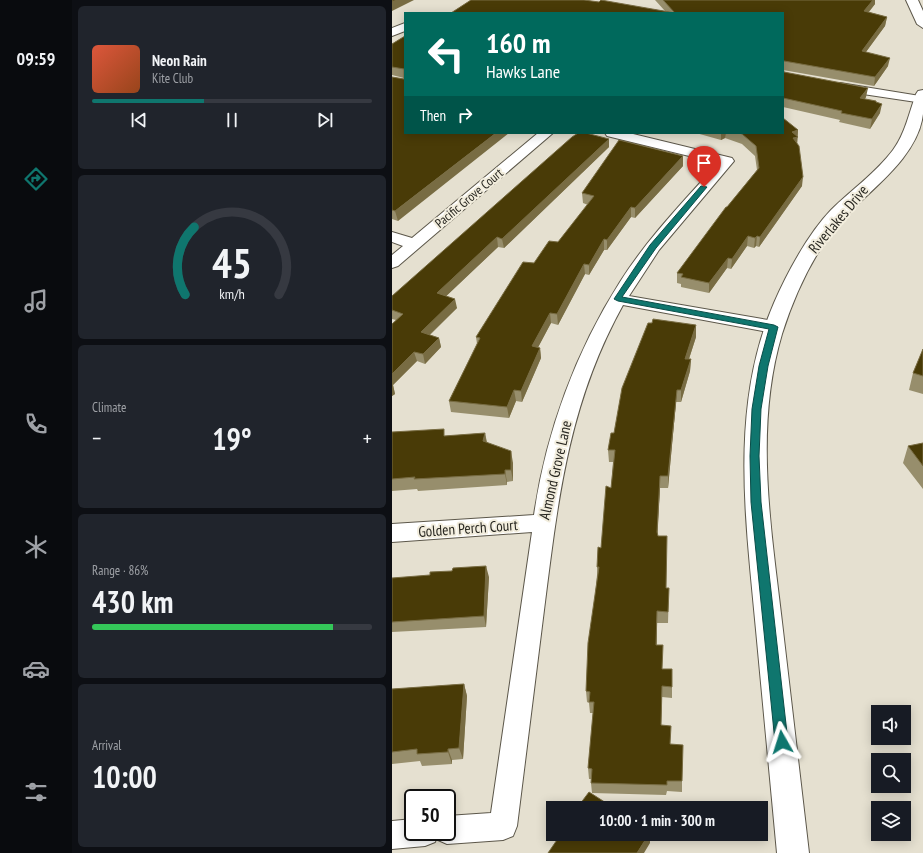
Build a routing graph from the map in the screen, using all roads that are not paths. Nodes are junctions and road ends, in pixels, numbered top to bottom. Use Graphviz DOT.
graph roads {
  1 [pos="912,0"];
  2 [pos="923,24"];
  3 [pos="404,27"];
  4 [pos="392,33"];
  5 [pos="828,84"];
  6 [pos="922,97"];
  7 [pos="545,134"];
  8 [pos="616,134"];
  9 [pos="392,238"];
  10 [pos="414,244"];
  11 [pos="392,263"];
  12 [pos="618,299"];
  13 [pos="774,327"];
  14 [pos="543,523"];
  15 [pos="392,533"];
  16 [pos="456,829"];
  17 [pos="404,834"];
  18 [pos="392,835"];
  19 [pos="793,853"];
  1 -- 2 [label="main road"];
  3 -- 4 [label="street"];
  5 -- 6 [label="street"];
  6 -- 13 [label="main road, Riverlakes Drive"];
  7 -- 10 [label="street, Pacific Grove Court"];
  8 -- 12 [label="street, Almond Grove Lane"];
  9 -- 10 [label="street"];
  10 -- 11 [label="street, Pacific Grove Court"];
  12 -- 13 [label="street"];
  12 -- 14 [label="street, Almond Grove Lane"];
  13 -- 19 [label="main road, Riverlakes Drive"];
  14 -- 15 [label="street, Golden Perch Court"];
  14 -- 16 [label="street, Almond Grove Lane"];
  17 -- 18 [label="street"];
}
